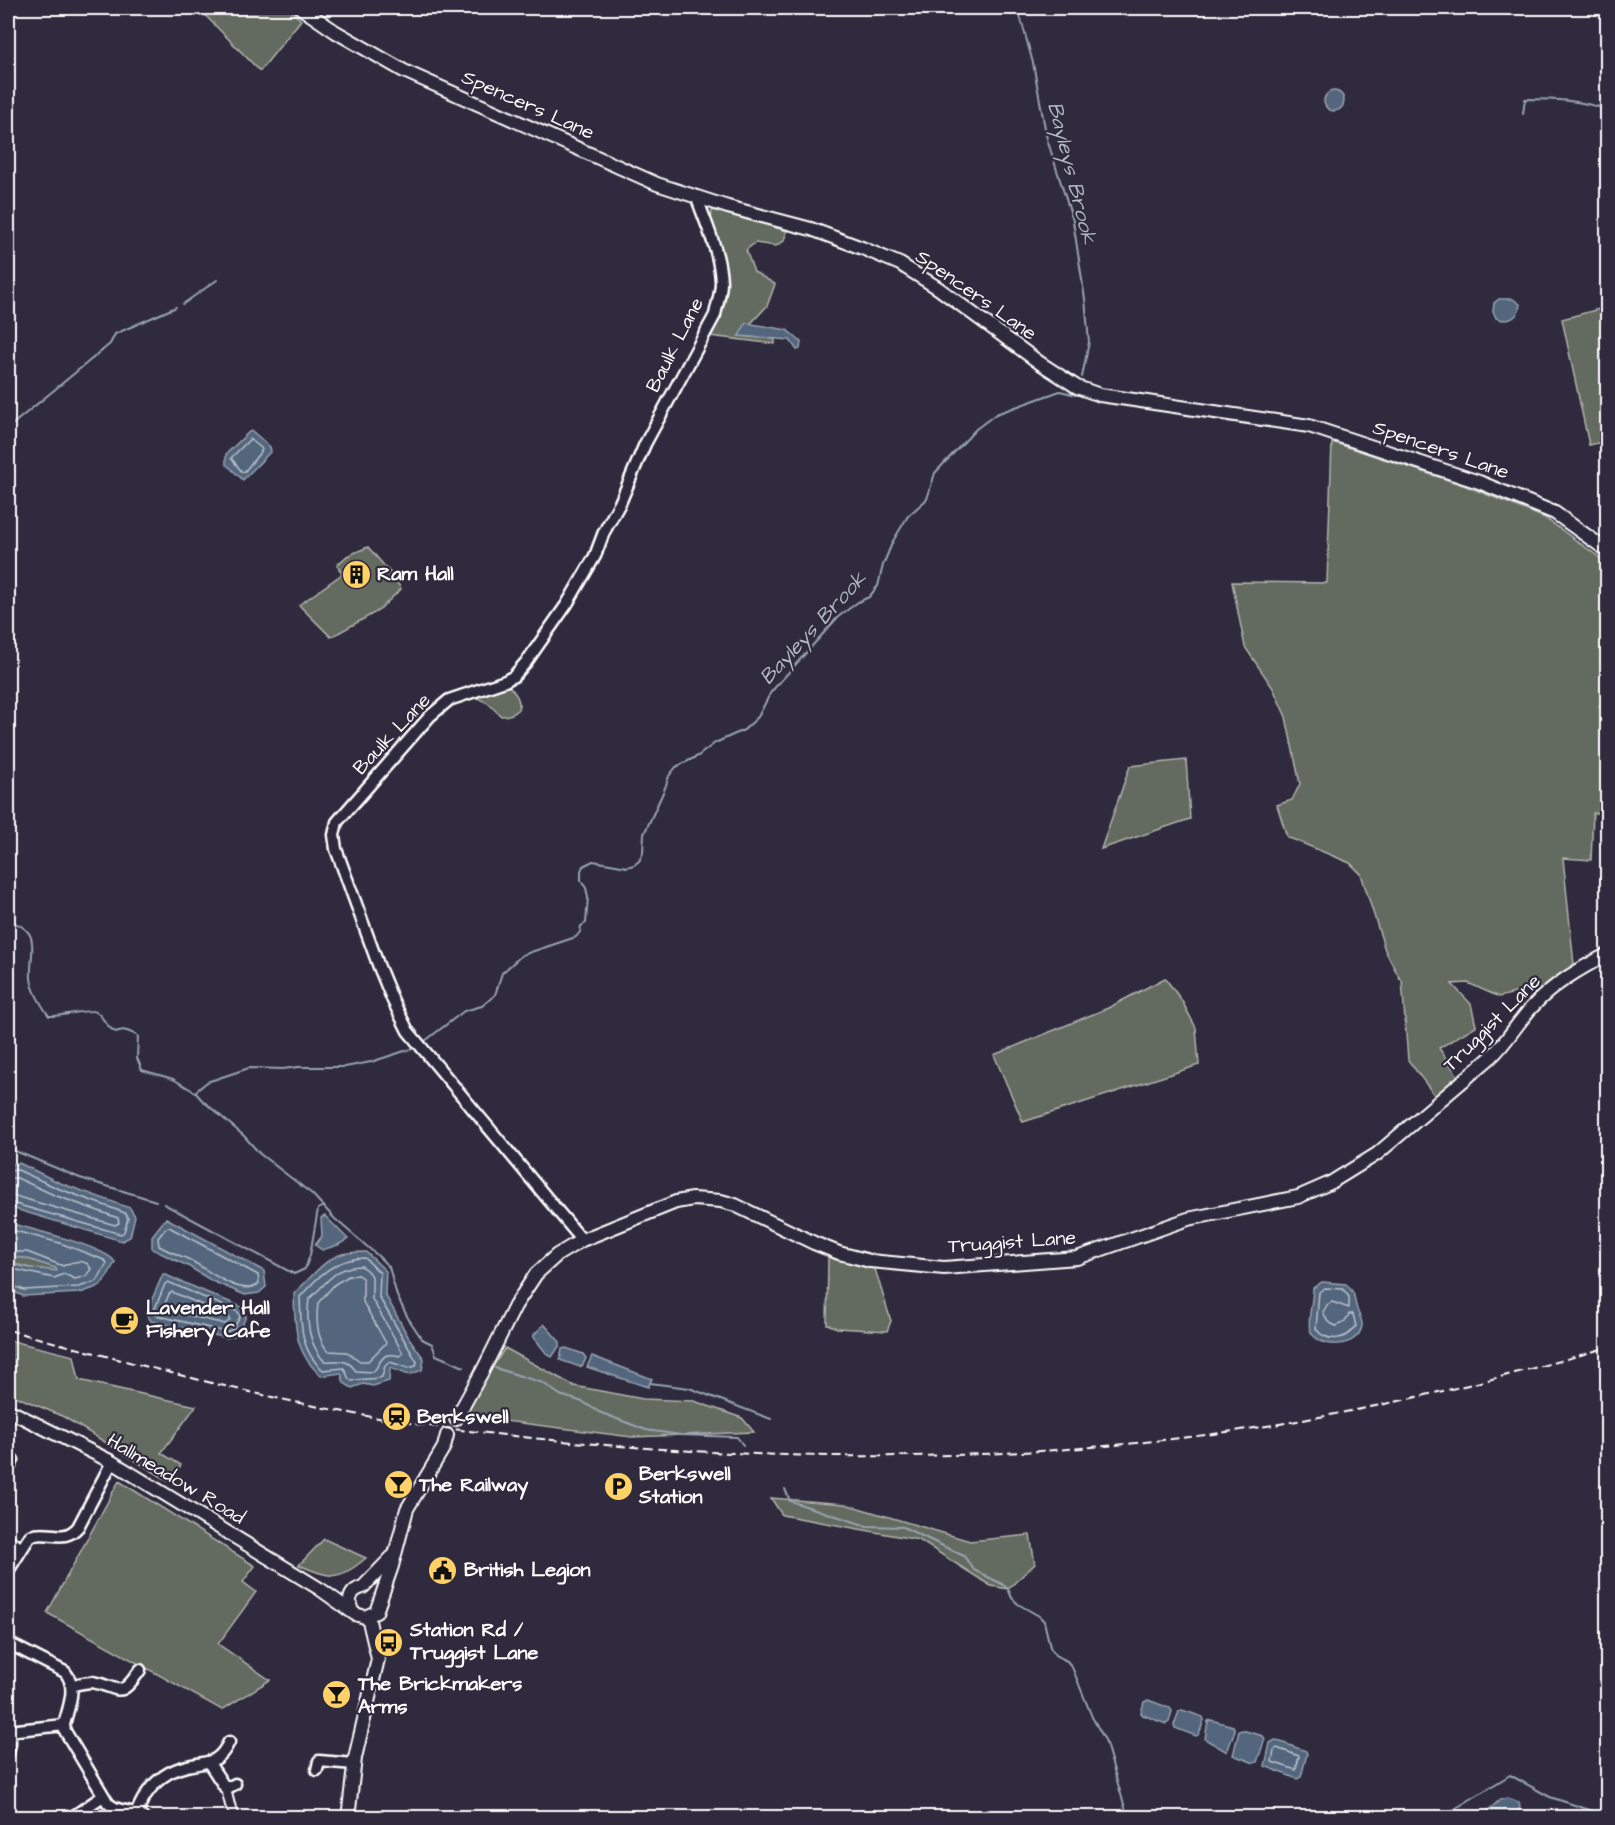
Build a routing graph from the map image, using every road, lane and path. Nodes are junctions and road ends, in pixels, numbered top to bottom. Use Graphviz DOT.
graph roads {
  1 [pos="301,8"];
  2 [pos="697,198"];
  3 [pos="1608,551"];
  4 [pos="1608,954"];
  5 [pos="582,1240"];
  6 [pos="8,1410"];
  7 [pos="456,1419"];
  8 [pos="447,1435"];
  9 [pos="112,1462"];
  10 [pos="8,1540"];
  11 [pos="21,1548"];
  12 [pos="394,1553"];
  13 [pos="8,1571"];
  14 [pos="320,1589"];
  15 [pos="358,1590"];
  16 [pos="379,1600"];
  17 [pos="352,1611"];
  18 [pos="368,1617"];
  19 [pos="8,1643"];
  20 [pos="140,1670"];
  21 [pos="73,1685"];
  22 [pos="64,1725"];
  23 [pos="9,1732"];
  24 [pos="229,1742"];
  25 [pos="8,1753"];
  26 [pos="318,1762"];
  27 [pos="209,1763"];
  28 [pos="354,1764"];
  29 [pos="230,1787"];
  30 [pos="103,1796"];
  31 [pos="140,1815"];
  32 [pos="71,1818"];
  33 [pos="236,1818"];
  34 [pos="348,1818"];
  1 -- 2 [label="street, Spencers Lane"];
  2 -- 3 [label="street, Spencers Lane"];
  2 -- 5 [label="street, Baulk Lane"];
  4 -- 5 [label="street, Truggist Lane"];
  5 -- 7 [label="street, Truggist Lane"];
  6 -- 9 [label="street, Hallmeadow Road"];
  8 -- 12 [label="street"];
  9 -- 11 [label="street"];
  9 -- 14 [label="street, Hallmeadow Road"];
  10 -- 11 [label="street"];
  11 -- 13 [label="street"];
  12 -- 15 [label="street"];
  12 -- 16 [label="street"];
  14 -- 15 [label="street, Hallmeadow Road"];
  14 -- 17 [label="street, Hallmeadow Road"];
  15 -- 16 [label="street"];
  15 -- 17 [label="street"];
  16 -- 18 [label="street"];
  17 -- 18 [label="street"];
  18 -- 28 [label="street"];
  19 -- 21 [label="street"];
  20 -- 21 [label="street"];
  21 -- 22 [label="street"];
  22 -- 23 [label="street"];
  22 -- 30 [label="street"];
  23 -- 25 [label="street"];
  24 -- 27 [label="street"];
  26 -- 28 [label="street"];
  27 -- 29 [label="street"];
  27 -- 31 [label="street"];
  28 -- 34 [label="street"];
  29 -- 33 [label="street"];
  30 -- 31 [label="street"];
  30 -- 32 [label="street"];
}
